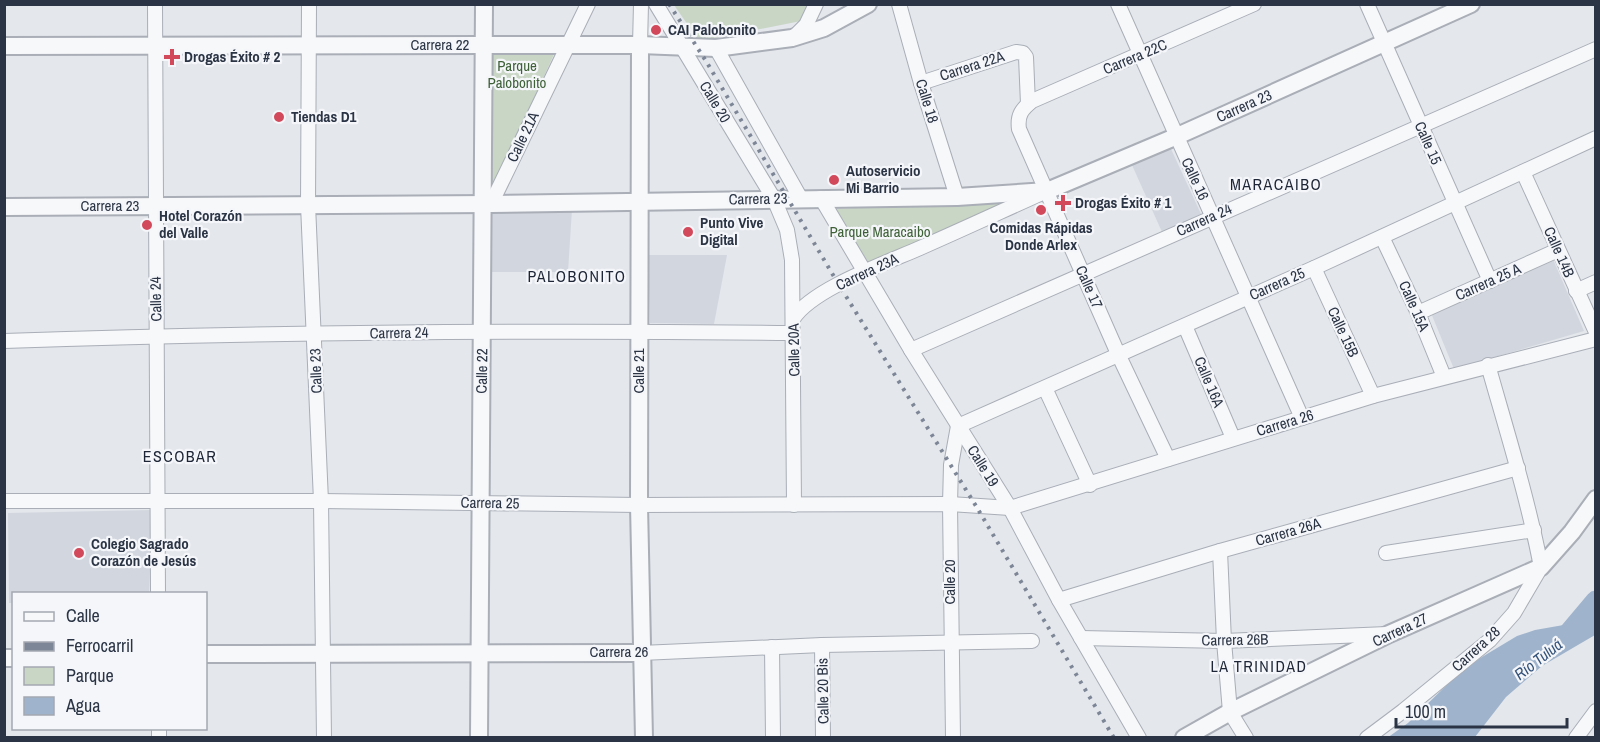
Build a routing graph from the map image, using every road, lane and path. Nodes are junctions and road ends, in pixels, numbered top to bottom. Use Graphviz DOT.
graph roads {
  1 [pos="155,4"];
  2 [pos="309,4"];
  3 [pos="484,4"];
  4 [pos="588,4"];
  5 [pos="641,4"];
  6 [pos="656,4"];
  7 [pos="816,4"];
  8 [pos="868,4"];
  9 [pos="899,4"];
  10 [pos="1118,4"];
  11 [pos="1254,4"];
  12 [pos="1366,4"];
  13 [pos="1471,4"];
  14 [pos="792,38"];
  15 [pos="1384,43"];
  16 [pos="308,45"];
  17 [pos="484,45"];
  18 [pos="568,45"];
  19 [pos="640,45"];
  20 [pos="4,46"];
  21 [pos="154,46"];
  22 [pos="683,48"];
  23 [pos="716,48"];
  24 [pos="1596,49"];
  25 [pos="1023,53"];
  26 [pos="1140,56"];
  27 [pos="921,83"];
  28 [pos="1024,109"];
  29 [pos="1420,126"];
  30 [pos="1175,137"];
  31 [pos="1594,144"];
  32 [pos="1523,171"];
  33 [pos="1047,191"];
  34 [pos="957,197"];
  35 [pos="821,198"];
  36 [pos="774,199"];
  37 [pos="801,199"];
  38 [pos="638,201"];
  39 [pos="1454,203"];
  40 [pos="487,204"];
  41 [pos="308,205"];
  42 [pos="154,206"];
  43 [pos="4,207"];
  44 [pos="1212,216"];
  45 [pos="1382,237"];
  46 [pos="1558,250"];
  47 [pos="1314,268"];
  48 [pos="865,272"];
  49 [pos="1083,274"];
  50 [pos="1490,281"];
  51 [pos="1596,282"];
  52 [pos="1576,291"];
  53 [pos="1248,297"];
  54 [pos="1418,313"];
  55 [pos="793,326"];
  56 [pos="1185,326"];
  57 [pos="639,331"];
  58 [pos="483,332"];
  59 [pos="1596,332"];
  60 [pos="314,334"];
  61 [pos="157,336"];
  62 [pos="1596,339"];
  63 [pos="4,341"];
  64 [pos="911,350"];
  65 [pos="1119,356"];
  66 [pos="1488,365"];
  67 [pos="1444,376"];
  68 [pos="1045,388"];
  69 [pos="1373,396"];
  70 [pos="1302,418"];
  71 [pos="958,426"];
  72 [pos="1233,438"];
  73 [pos="1168,459"];
  74 [pos="1518,468"];
  75 [pos="1090,485"];
  76 [pos="1596,499"];
  77 [pos="4,501"];
  78 [pos="321,501"];
  79 [pos="159,502"];
  80 [pos="481,503"];
  81 [pos="950,504"];
  82 [pos="639,505"];
  83 [pos="794,505"];
  84 [pos="976,506"];
  85 [pos="1010,508"];
  86 [pos="1534,530"];
  87 [pos="1220,551"];
  88 [pos="1386,553"];
  89 [pos="1541,567"];
  90 [pos="158,592"];
  91 [pos="1059,600"];
  92 [pos="1389,634"];
  93 [pos="1080,638"];
  94 [pos="1032,641"];
  95 [pos="1224,641"];
  96 [pos="951,642"];
  97 [pos="822,645"];
  98 [pos="772,647"];
  99 [pos="322,652"];
  100 [pos="479,652"];
  101 [pos="641,653"];
  102 [pos="207,654"];
  103 [pos="1596,711"];
  104 [pos="1230,712"];
  105 [pos="324,738"];
  106 [pos="479,738"];
  107 [pos="644,738"];
  108 [pos="773,738"];
  109 [pos="823,738"];
  110 [pos="953,738"];
  111 [pos="1139,738"];
  112 [pos="1184,738"];
  113 [pos="1246,738"];
  114 [pos="1367,738"];
  115 [pos="1576,738"];
  1 -- 21 [label="street, Calle 24"];
  2 -- 16 [label="street, Calle 23"];
  3 -- 17 [label="street, Calle 22"];
  4 -- 18 [label="street, Calle 21A"];
  5 -- 19 [label="street, Calle 21"];
  6 -- 22 [label="street, Calle 20"];
  7 -- 14 [label="street"];
  8 -- 14 [label="street, Carrera 22"];
  9 -- 27 [label="street, Calle 18"];
  10 -- 26 [label="street, Calle 16"];
  11 -- 26 [label="street, Carrera 22C"];
  12 -- 15 [label="street, Calle 15"];
  13 -- 15 [label="street, Carrera 23"];
  14 -- 23 [label="street, Carrera 22"];
  15 -- 29 [label="street, Calle 15"];
  15 -- 30 [label="street, Carrera 23"];
  16 -- 17 [label="street, Carrera 22"];
  16 -- 21 [label="street, Carrera 22"];
  16 -- 41 [label="street, Calle 23"];
  17 -- 18 [label="street, Carrera 22"];
  17 -- 40 [label="street, Calle 22"];
  18 -- 19 [label="street, Carrera 22"];
  18 -- 40 [label="street, Calle 21A"];
  19 -- 22 [label="street, Carrera 22"];
  19 -- 38 [label="street, Calle 21"];
  20 -- 21 [label="street, Carrera 22"];
  21 -- 42 [label="street, Calle 24"];
  22 -- 23 [label="street, Carrera 22"];
  22 -- 36 [label="street, Calle 20"];
  23 -- 37 [label="street"];
  24 -- 29 [label="street, Carrera 24"];
  25 -- 27 [label="street, Carrera 22A"];
  25 -- 28 [label="street, Calle 17"];
  26 -- 28 [label="street, Carrera 22C"];
  26 -- 30 [label="street, Calle 16"];
  27 -- 34 [label="street, Calle 18"];
  28 -- 33 [label="street, Calle 17"];
  29 -- 39 [label="street, Calle 15"];
  29 -- 44 [label="street, Carrera 24"];
  30 -- 33 [label="street, Carrera 23"];
  30 -- 44 [label="street, Calle 16"];
  31 -- 32 [label="street, Carrera 25"];
  32 -- 39 [label="street, Carrera 25"];
  32 -- 46 [label="street, Calle 14B"];
  33 -- 34 [label="street, Carrera 23"];
  33 -- 48 [label="street, Carrera 23A"];
  33 -- 49 [label="street, Calle 17"];
  34 -- 35 [label="street, Carrera 23"];
  35 -- 37 [label="street, Carrera 23"];
  35 -- 48 [label="street, Calle 19"];
  36 -- 37 [label="street, Carrera 23"];
  36 -- 38 [label="street, Carrera 23"];
  36 -- 55 [label="street, Calle 20A"];
  38 -- 40 [label="street, Carrera 23"];
  38 -- 57 [label="street, Calle 21"];
  39 -- 45 [label="street, Carrera 25"];
  39 -- 50 [label="street, Calle 15"];
  40 -- 41 [label="street, Carrera 23"];
  40 -- 58 [label="street, Calle 22"];
  41 -- 42 [label="street, Carrera 23"];
  41 -- 60 [label="street, Calle 23"];
  42 -- 43 [label="street, Carrera 23"];
  42 -- 61 [label="street, Calle 24"];
  44 -- 49 [label="street, Carrera 24"];
  44 -- 53 [label="street, Calle 16"];
  45 -- 47 [label="street, Carrera 25"];
  45 -- 54 [label="street, Calle 15A"];
  46 -- 50 [label="street, Carrera 25 A"];
  46 -- 52 [label="street, Calle 14B"];
  47 -- 53 [label="street, Carrera 25"];
  47 -- 69 [label="street, Calle 15B"];
  48 -- 55 [label="street, Carrera 23A"];
  48 -- 64 [label="street, Calle 19"];
  49 -- 64 [label="street, Carrera 24"];
  49 -- 65 [label="street, Calle 17"];
  50 -- 54 [label="street, Carrera 25 A"];
  51 -- 52 [label="street"];
  52 -- 59 [label="street, Calle 14B"];
  53 -- 56 [label="street, Carrera 25"];
  53 -- 70 [label="street, Calle 16"];
  54 -- 67 [label="street, Calle 15A"];
  55 -- 57 [label="street, Carrera 24"];
  55 -- 83 [label="street, Calle 20A"];
  56 -- 65 [label="street, Carrera 25"];
  56 -- 72 [label="street, Calle 16A"];
  57 -- 58 [label="street, Carrera 24"];
  57 -- 82 [label="street, Calle 21"];
  58 -- 60 [label="street, Carrera 24"];
  58 -- 80 [label="street, Calle 22"];
  60 -- 61 [label="street, Carrera 24"];
  60 -- 78 [label="street, Calle 23"];
  61 -- 63 [label="street, Carrera 24"];
  61 -- 79 [label="street, Calle 24"];
  62 -- 66 [label="street, Carrera 26"];
  64 -- 71 [label="street, Calle 19"];
  65 -- 68 [label="street, Carrera 25"];
  65 -- 73 [label="street, Calle 17"];
  66 -- 67 [label="street, Carrera 26"];
  66 -- 74 [label="street"];
  67 -- 69 [label="street, Carrera 26"];
  68 -- 71 [label="street, Carrera 25"];
  68 -- 75 [label="street"];
  69 -- 70 [label="street, Carrera 26"];
  70 -- 72 [label="street, Carrera 26"];
  71 -- 81 [label="street, Calle 20"];
  71 -- 85 [label="street, Calle 19"];
  72 -- 73 [label="street, Carrera 26"];
  73 -- 75 [label="street, Carrera 26"];
  74 -- 86 [label="street"];
  74 -- 87 [label="street, Carrera 26A"];
  75 -- 85 [label="street, Carrera 26"];
  76 -- 89 [label="street, Carrera 27"];
  77 -- 79 [label="street, Carrera 25"];
  78 -- 79 [label="street, Carrera 25"];
  78 -- 80 [label="street, Carrera 25"];
  78 -- 99 [label="street, Calle 23"];
  79 -- 90 [label="street, Calle 24"];
  80 -- 82 [label="street, Carrera 25"];
  80 -- 100 [label="street, Calle 22"];
  81 -- 83 [label="street, Carrera 25"];
  81 -- 84 [label="street, Carrera 25"];
  81 -- 96 [label="street, Calle 20"];
  82 -- 83 [label="street, Carrera 25"];
  82 -- 101 [label="street, Calle 21"];
  84 -- 85 [label="street, Carrera 26"];
  85 -- 91 [label="street, Calle 19"];
  86 -- 88 [label="street"];
  86 -- 89 [label="street"];
  87 -- 91 [label="street, Carrera 26A"];
  87 -- 95 [label="street"];
  89 -- 92 [label="street, Carrera 27"];
  89 -- 114 [label="street, Carrera 28"];
  91 -- 93 [label="street, Calle 19"];
  92 -- 95 [label="street, Carrera 26B"];
  92 -- 104 [label="street, Carrera 27"];
  93 -- 95 [label="street, Carrera 26B"];
  93 -- 111 [label="street, Calle 19"];
  94 -- 96 [label="street, Carrera 26"];
  95 -- 104 [label="street"];
  96 -- 97 [label="street, Carrera 26"];
  96 -- 110 [label="street, Calle 20"];
  97 -- 98 [label="street, Carrera 26"];
  97 -- 109 [label="street, Calle 20 Bis"];
  98 -- 101 [label="street, Carrera 26"];
  98 -- 108 [label="street"];
  99 -- 100 [label="street, Carrera 26"];
  99 -- 102 [label="street, Carrera 26"];
  99 -- 105 [label="street, Calle 23"];
  100 -- 101 [label="street, Carrera 26"];
  100 -- 106 [label="street, Calle 22"];
  101 -- 107 [label="street, Calle 21"];
  103 -- 115 [label="street"];
  104 -- 112 [label="street, Carrera 27"];
  104 -- 113 [label="street"];
}
